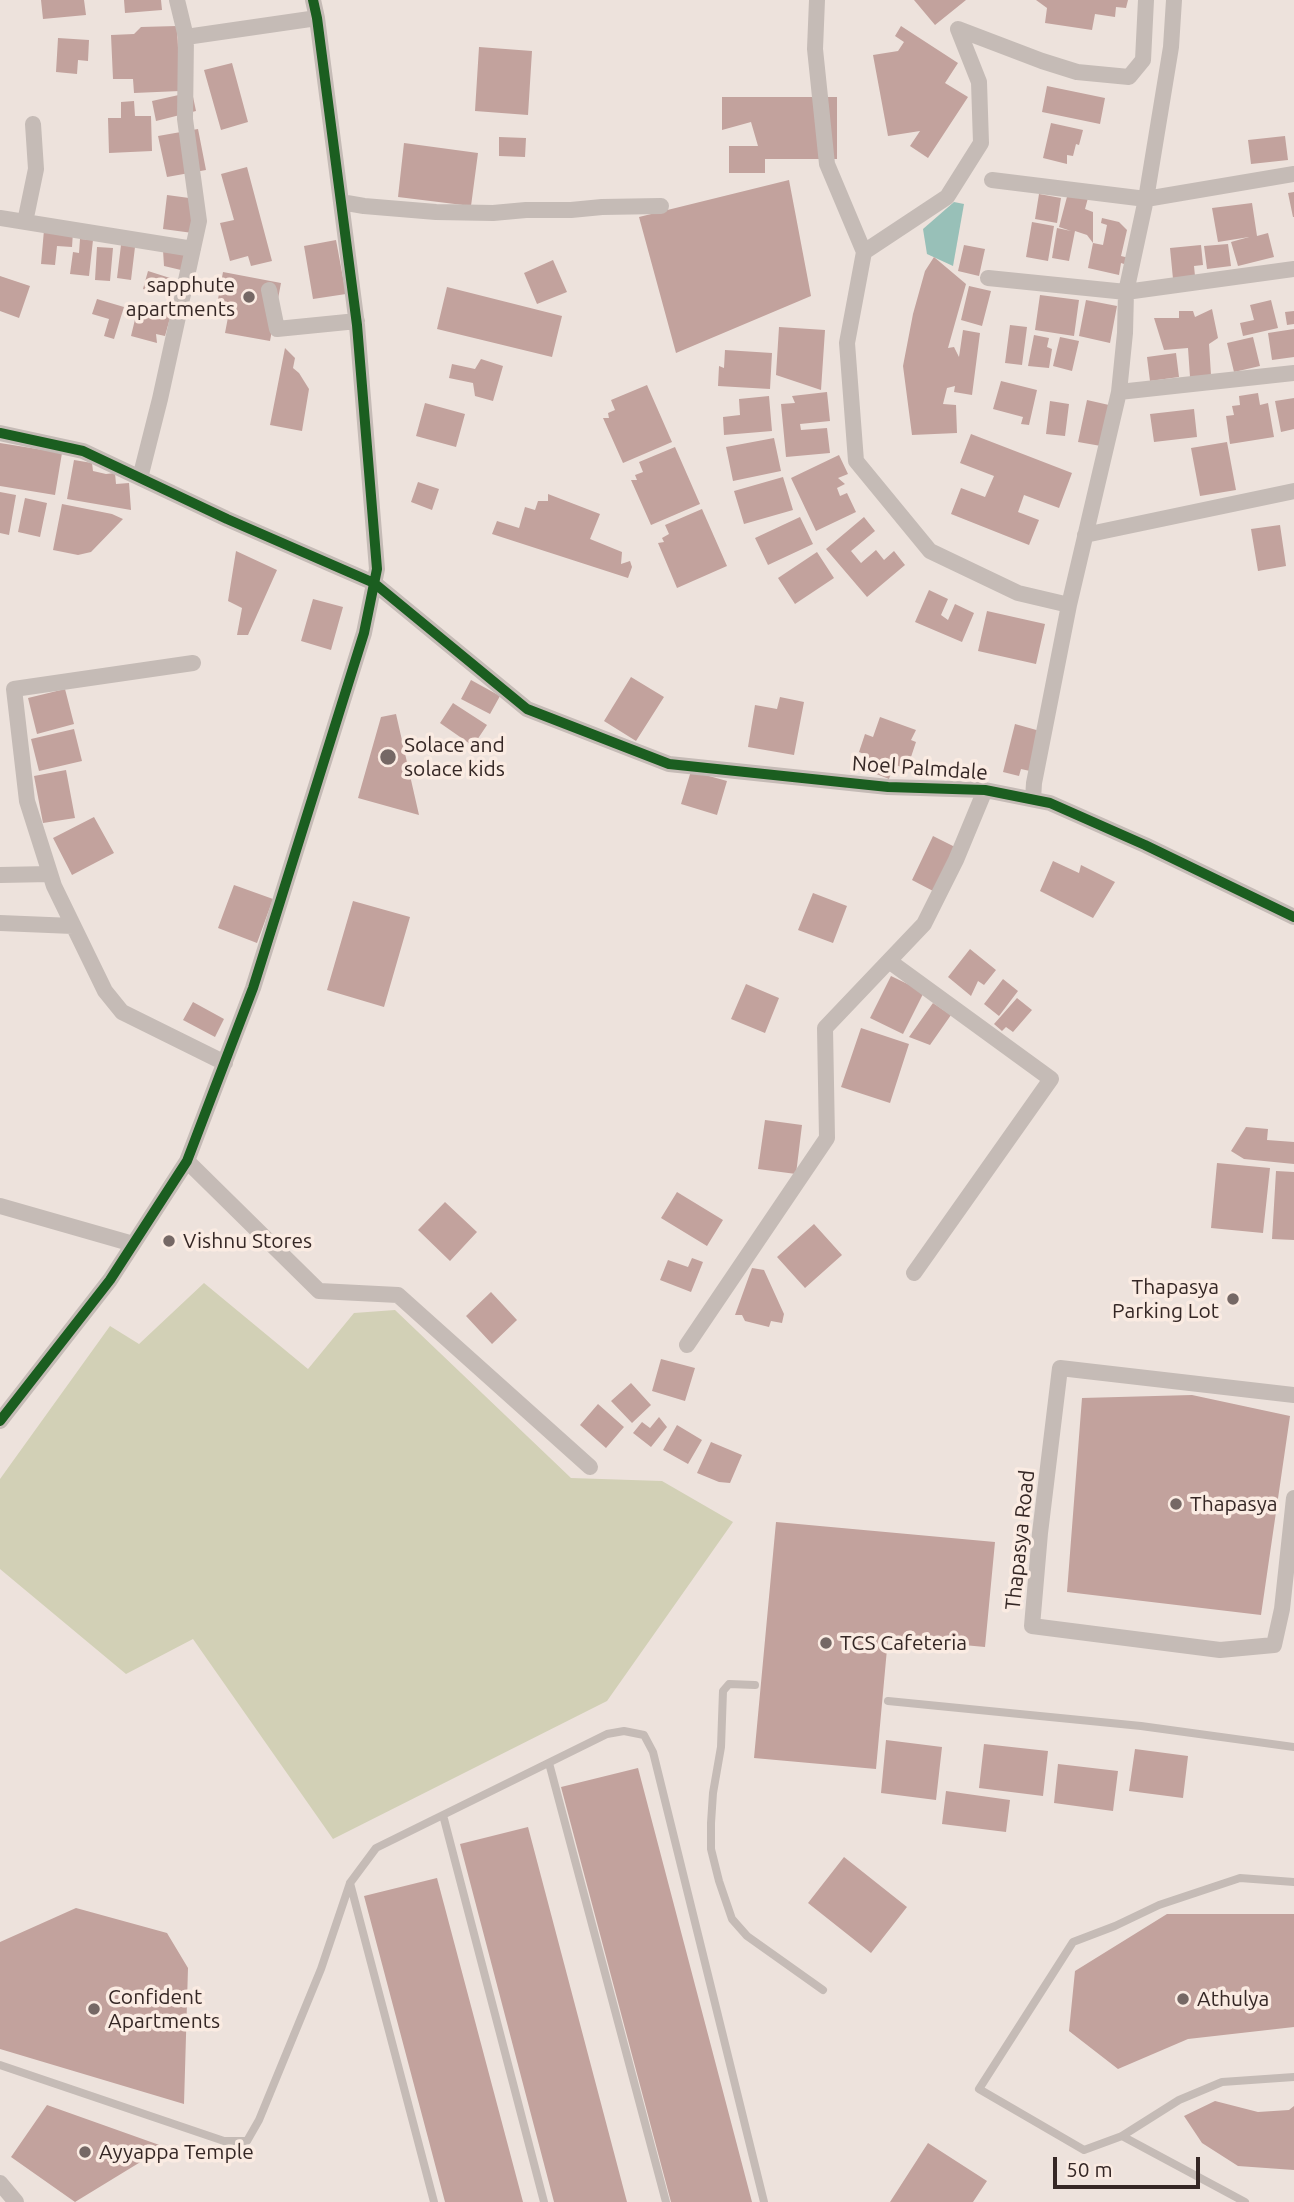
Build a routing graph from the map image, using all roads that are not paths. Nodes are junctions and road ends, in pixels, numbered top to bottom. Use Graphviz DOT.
graph roads {
  1 [pos="177,0"];
  2 [pos="313,0"];
  3 [pos="817,0"];
  4 [pos="1146,0"];
  5 [pos="1174,0"];
  6 [pos="317,18"];
  7 [pos="186,37"];
  8 [pos="33,124"];
  9 [pos="1294,174"];
  10 [pos="992,180"];
  11 [pos="1146,199"];
  12 [pos="341,202"];
  13 [pos="661,206"];
  14 [pos="0,218"];
  15 [pos="25,222"];
  16 [pos="193,249"];
  17 [pos="864,252"];
  18 [pos="1294,269"];
  19 [pos="989,278"];
  20 [pos="268,290"];
  21 [pos="1126,292"];
  22 [pos="357,321"];
  23 [pos="1294,373"];
  24 [pos="1119,392"];
  25 [pos="0,433"];
  26 [pos="140,478"];
  27 [pos="1294,491"];
  28 [pos="1085,535"];
  29 [pos="374,583"];
  30 [pos="1069,604"];
  31 [pos="193,663"];
  32 [pos="985,790"];
  33 [pos="1033,799"];
  34 [pos="50,874"];
  35 [pos="0,875"];
  36 [pos="1294,917"];
  37 [pos="0,923"];
  38 [pos="73,926"];
  39 [pos="889,961"];
  40 [pos="225,1063"];
  41 [pos="187,1160"];
  42 [pos="0,1206"];
  43 [pos="133,1244"];
  44 [pos="914,1273"];
  45 [pos="687,1345"];
  46 [pos="1294,1395"];
  47 [pos="0,1421"];
  48 [pos="590,1467"];
  49 [pos="1294,1498"];
  50 [pos="1292,1523"];
  51 [pos="755,1685"];
  52 [pos="888,1701"];
  53 [pos="1294,1747"];
  54 [pos="549,1763"];
  55 [pos="443,1815"];
  56 [pos="1294,1882"];
  57 [pos="350,1883"];
  58 [pos="823,1990"];
  59 [pos="0,2065"];
  60 [pos="1294,2077"];
  61 [pos="1122,2136"];
  62 [pos="0,2183"];
  63 [pos="16,2202"];
  64 [pos="434,2202"];
  65 [pos="544,2202"];
  66 [pos="666,2202"];
  67 [pos="764,2202"];
  68 [pos="1245,2202"];
  1 -- 7 [label="street"];
  2 -- 6 [label="street"];
  3 -- 17 [label="street"];
  4 -- 17 [label="street"];
  5 -- 11 [label="street"];
  6 -- 7 [label="street"];
  6 -- 12 [label="street"];
  7 -- 16 [label="street"];
  8 -- 15 [label="street"];
  9 -- 11 [label="street"];
  10 -- 11 [label="street"];
  11 -- 21 [label="street"];
  12 -- 13 [label="street"];
  12 -- 22 [label="street"];
  14 -- 15 [label="street"];
  15 -- 16 [label="street"];
  16 -- 26 [label="street"];
  17 -- 30 [label="street"];
  18 -- 21 [label="street"];
  19 -- 21 [label="street"];
  20 -- 22 [label="street"];
  21 -- 24 [label="street"];
  22 -- 29 [label="street"];
  23 -- 24 [label="street"];
  24 -- 28 [label="street"];
  25 -- 26 [label="street, Noel Palmdale"];
  26 -- 29 [label="street, Noel Palmdale"];
  27 -- 28 [label="street"];
  28 -- 30 [label="street"];
  29 -- 32 [label="street, Noel Palmdale"];
  29 -- 40 [label="street"];
  30 -- 33 [label="street"];
  31 -- 34 [label="street"];
  32 -- 33 [label="street, Noel Palmdale"];
  32 -- 39 [label="street"];
  33 -- 36 [label="street, Noel Palmdale"];
  34 -- 35 [label="street"];
  34 -- 38 [label="street"];
  37 -- 38 [label="street"];
  38 -- 40 [label="street"];
  39 -- 44 [label="street"];
  39 -- 45 [label="street"];
  40 -- 41 [label="street"];
  41 -- 43 [label="street"];
  41 -- 48 [label="street"];
  42 -- 43 [label="street"];
  43 -- 47 [label="street"];
  46 -- 50 [label="street, Thapasya Road"];
  49 -- 50 [label="street, Thapasya Road"];
  51 -- 58 [label="lane"];
  52 -- 53 [label="lane"];
  54 -- 55 [label="lane"];
  54 -- 66 [label="lane"];
  54 -- 67 [label="lane"];
  55 -- 57 [label="lane"];
  55 -- 65 [label="lane"];
  56 -- 61 [label="lane"];
  57 -- 59 [label="lane"];
  57 -- 64 [label="lane"];
  60 -- 61 [label="lane"];
  61 -- 68 [label="lane"];
  62 -- 63 [label="street"];
}
